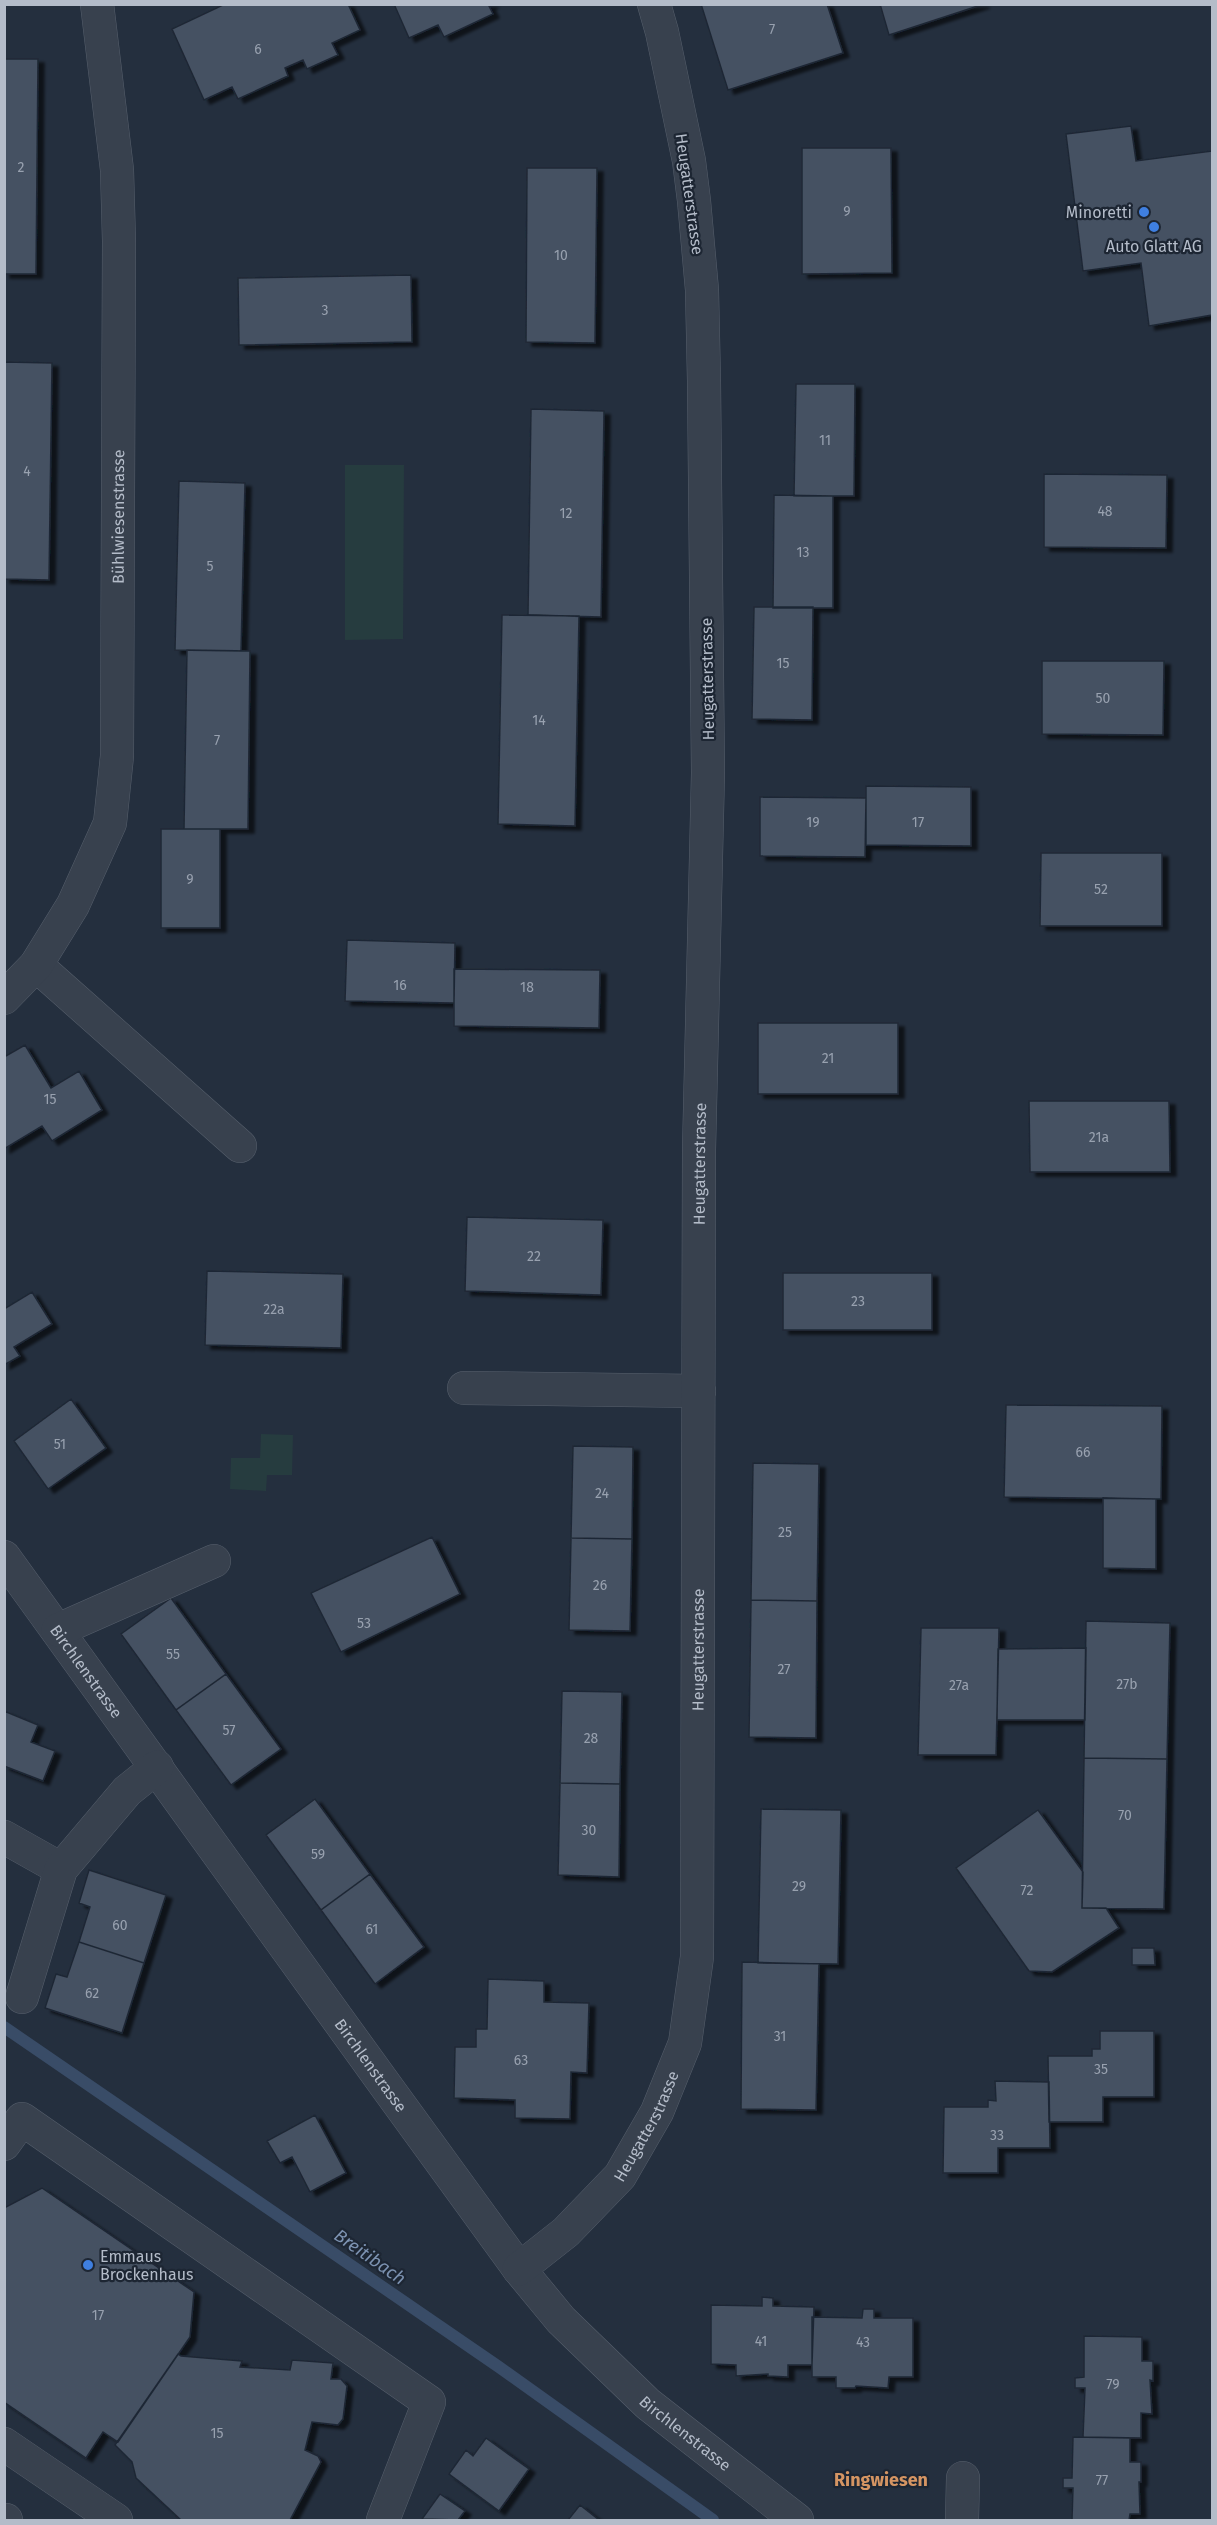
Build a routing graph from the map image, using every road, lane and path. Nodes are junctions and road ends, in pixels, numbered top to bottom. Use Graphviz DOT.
graph roads {
  1 [pos="97,4"];
  2 [pos="654,4"];
  3 [pos="36,965"];
  4 [pos="4,998"];
  5 [pos="240,1146"];
  6 [pos="464,1389"];
  7 [pos="699,1391"];
  8 [pos="4,1557"];
  9 [pos="214,1561"];
  10 [pos="58,1630"];
  11 [pos="157,1767"];
  12 [pos="4,1837"];
  13 [pos="61,1869"];
  14 [pos="22,1997"];
  15 [pos="4,2144"];
  16 [pos="519,2269"];
  17 [pos="4,2444"];
  18 [pos="963,2478"];
  19 [pos="116,2520"];
  20 [pos="383,2520"];
  21 [pos="797,2520"];
  22 [pos="962,2520"];
  1 -- 3 [label="street, Bühlwiesenstrasse"];
  2 -- 7 [label="street, Heugatterstrasse"];
  3 -- 4 [label="street, Bühlwiesenstrasse"];
  3 -- 5 [label="street"];
  6 -- 7 [label="street"];
  7 -- 16 [label="street, Heugatterstrasse"];
  8 -- 10 [label="street, Birchlenstrasse"];
  9 -- 10 [label="street"];
  10 -- 11 [label="street, Birchlenstrasse"];
  11 -- 13 [label="street"];
  11 -- 16 [label="street, Birchlenstrasse"];
  12 -- 13 [label="street"];
  13 -- 14 [label="street"];
  15 -- 20 [label="street"];
  16 -- 21 [label="street, Birchlenstrasse"];
  17 -- 19 [label="street"];
  18 -- 22 [label="street"];
}
